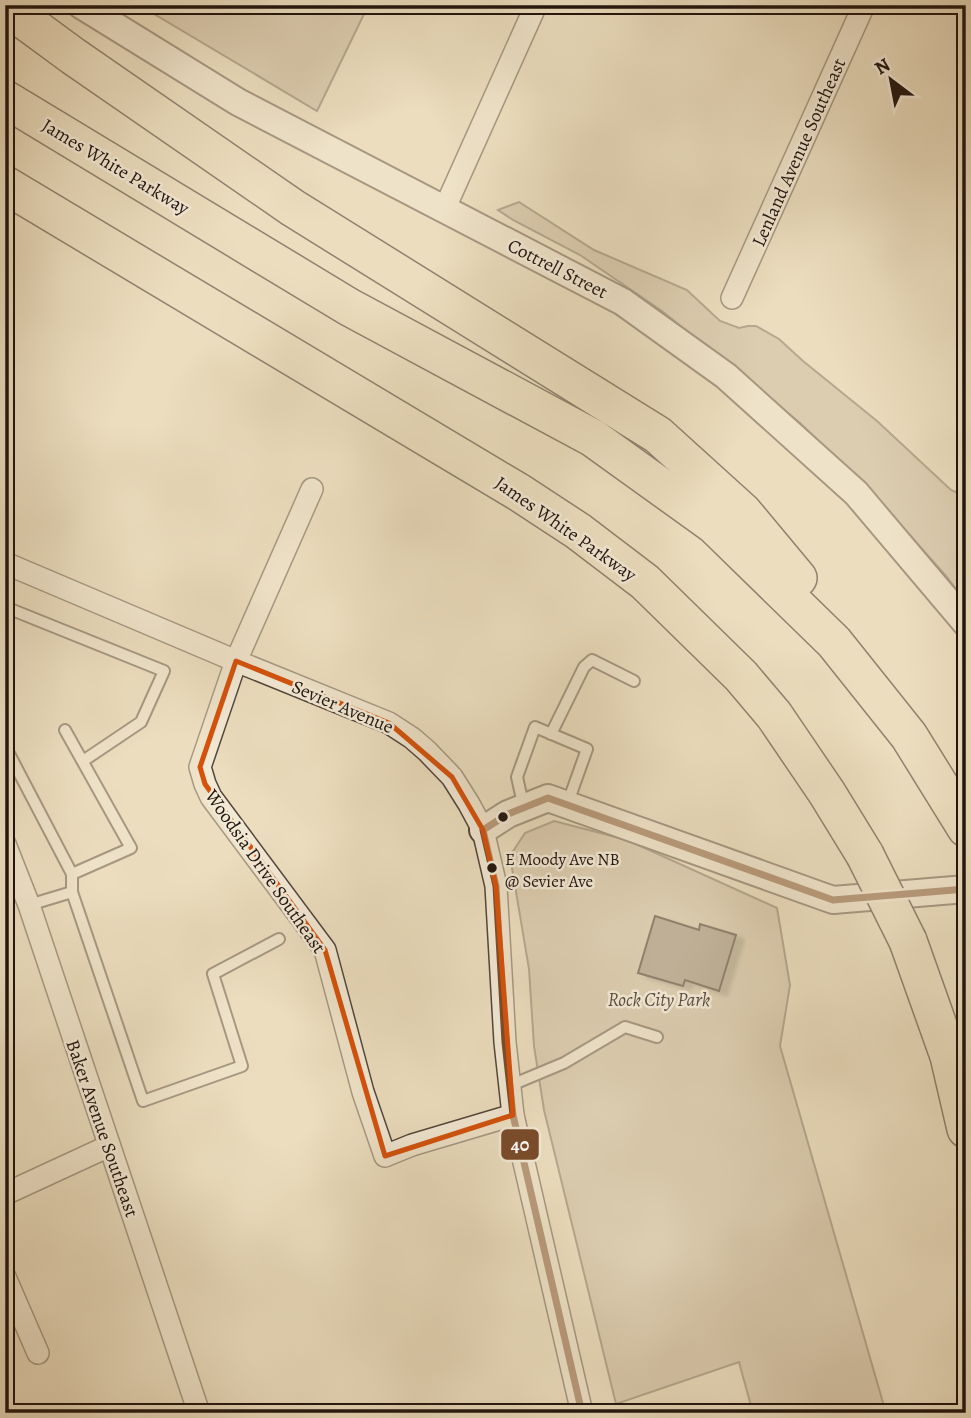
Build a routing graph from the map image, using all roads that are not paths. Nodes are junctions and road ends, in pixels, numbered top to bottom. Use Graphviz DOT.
graph roads {
  1 [pos="81,5"];
  2 [pos="536,5"];
  3 [pos="864,5"];
  4 [pos="5,6"];
  5 [pos="5,99"];
  6 [pos="5,185"];
  7 [pos="5,194"];
  8 [pos="444,210"];
  9 [pos="49,212"];
  10 [pos="732,298"];
  11 [pos="312,489"];
  12 [pos="5,563"];
  13 [pos="5,607"];
  14 [pos="966,623"];
  15 [pos="236,661"];
  16 [pos="634,681"];
  17 [pos="65,730"];
  18 [pos="551,734"];
  19 [pos="909,736"];
  20 [pos="5,746"];
  21 [pos="83,761"];
  22 [pos="567,805"];
  23 [pos="524,808"];
  24 [pos="966,828"];
  25 [pos="483,830"];
  26 [pos="5,844"];
  27 [pos="72,874"];
  28 [pos="966,889"];
  29 [pos="72,892"];
  30 [pos="29,905"];
  31 [pos="279,939"];
  32 [pos="657,1037"];
  33 [pos="509,1086"];
  34 [pos="513,1115"];
  35 [pos="966,1129"];
  36 [pos="108,1146"];
  37 [pos="5,1194"];
  38 [pos="5,1277"];
  39 [pos="38,1353"];
  40 [pos="199,1413"];
  41 [pos="582,1413"];
  1 -- 8 [label="street, Cottrell Street"];
  2 -- 8 [label="street"];
  3 -- 10 [label="street, Lenland Avenue Southeast"];
  4 -- 19 [label="highway"];
  5 -- 19 [label="highway, James White Parkway"];
  6 -- 9 [label="highway, James White Parkway"];
  7 -- 9 [label="highway"];
  8 -- 14 [label="street, Cottrell Street"];
  9 -- 35 [label="highway, James White Parkway, bridge"];
  11 -- 15 [label="street"];
  12 -- 15 [label="street, Sevier Avenue"];
  13 -- 21 [label="lane"];
  15 -- 25 [label="street, Sevier Avenue"];
  15 -- 34 [label="street, Woodsia Drive Southeast"];
  16 -- 18 [label="lane"];
  17 -- 21 [label="lane"];
  18 -- 22 [label="lane"];
  18 -- 23 [label="lane"];
  19 -- 24 [label="highway, James White Parkway"];
  20 -- 27 [label="lane"];
  21 -- 27 [label="lane"];
  22 -- 23 [label="street"];
  22 -- 28 [label="street"];
  23 -- 25 [label="street"];
  25 -- 33 [label="street, Sevier Avenue"];
  26 -- 30 [label="street, Baker Avenue Southeast"];
  27 -- 29 [label="lane"];
  29 -- 30 [label="lane"];
  29 -- 31 [label="lane"];
  30 -- 36 [label="street, Baker Avenue Southeast"];
  32 -- 33 [label="lane"];
  33 -- 34 [label="street, Sevier Avenue"];
  34 -- 41 [label="street, Sevier Avenue"];
  36 -- 37 [label="street"];
  36 -- 40 [label="street, Baker Avenue Southeast"];
  38 -- 39 [label="street"];
}
